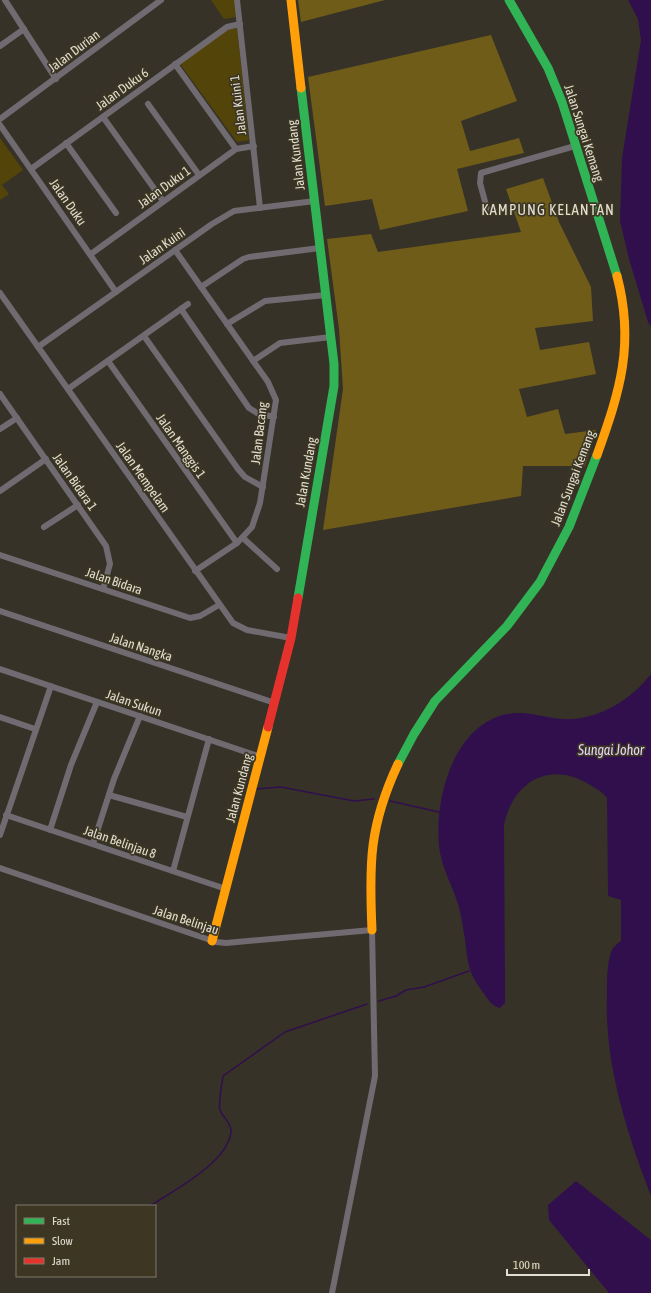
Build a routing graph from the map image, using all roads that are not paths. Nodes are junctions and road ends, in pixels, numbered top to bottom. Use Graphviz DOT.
graph roads {
  1 [pos="5,0"];
  2 [pos="161,0"];
  3 [pos="237,0"];
  4 [pos="291,0"];
  5 [pos="509,0"];
  6 [pos="240,24"];
  7 [pos="24,29"];
  8 [pos="0,46"];
  9 [pos="175,64"];
  10 [pos="56,79"];
  11 [pos="148,104"];
  12 [pos="102,117"];
  13 [pos="0,119"];
  14 [pos="0,126"];
  15 [pos="66,143"];
  16 [pos="254,146"];
  17 [pos="575,146"];
  18 [pos="236,149"];
  19 [pos="31,169"];
  20 [pos="199,175"];
  21 [pos="163,201"];
  22 [pos="315,201"];
  23 [pos="260,208"];
  24 [pos="487,210"];
  25 [pos="116,213"];
  26 [pos="320,248"];
  27 [pos="175,250"];
  28 [pos="91,254"];
  29 [pos="201,287"];
  30 [pos="116,292"];
  31 [pos="0,293"];
  32 [pos="326,295"];
  33 [pos="188,304"];
  34 [pos="181,309"];
  35 [pos="227,324"];
  36 [pos="144,336"];
  37 [pos="331,337"];
  38 [pos="38,347"];
  39 [pos="108,361"];
  40 [pos="253,361"];
  41 [pos="68,389"];
  42 [pos="0,394"];
  43 [pos="274,417"];
  44 [pos="17,418"];
  45 [pos="0,429"];
  46 [pos="46,459"];
  47 [pos="263,487"];
  48 [pos="0,491"];
  49 [pos="78,505"];
  50 [pos="44,528"];
  51 [pos="243,538"];
  52 [pos="236,543"];
  53 [pos="0,555"];
  54 [pos="277,569"];
  55 [pos="195,571"];
  56 [pos="103,589"];
  57 [pos="219,605"];
  58 [pos="0,611"];
  59 [pos="291,638"];
  60 [pos="0,669"];
  61 [pos="51,686"];
  62 [pos="97,702"];
  63 [pos="275,704"];
  64 [pos="140,716"];
  65 [pos="0,717"];
  66 [pos="35,729"];
  67 [pos="209,739"];
  68 [pos="261,757"];
  69 [pos="109,795"];
  70 [pos="6,815"];
  71 [pos="187,817"];
  72 [pos="50,830"];
  73 [pos="0,835"];
  74 [pos="93,844"];
  75 [pos="0,868"];
  76 [pos="173,871"];
  77 [pos="226,889"];
  78 [pos="372,930"];
  79 [pos="212,941"];
  80 [pos="332,1293"];
  1 -- 7 [label="street"];
  2 -- 10 [label="street, Jalan Durian"];
  3 -- 6 [label="street, Jalan Kuini 1"];
  4 -- 22 [label="street, Jalan Kundang"];
  5 -- 17 [label="street, Jalan Sungai Kemang"];
  6 -- 9 [label="street, Jalan Duku 6"];
  6 -- 16 [label="street, Jalan Kuini 1"];
  7 -- 8 [label="street"];
  7 -- 10 [label="street"];
  9 -- 12 [label="street, Jalan Duku 6"];
  9 -- 18 [label="street"];
  10 -- 13 [label="street, Jalan Durian"];
  11 -- 20 [label="street"];
  12 -- 15 [label="street, Jalan Duku 6"];
  12 -- 21 [label="street"];
  14 -- 19 [label="street, Jalan Duku"];
  15 -- 19 [label="street, Jalan Duku 6"];
  15 -- 25 [label="street"];
  16 -- 18 [label="street, Jalan Duku 1"];
  16 -- 23 [label="street, Jalan Kuini 1"];
  17 -- 24 [label="street"];
  17 -- 78 [label="street, Jalan Sungai Kemang"];
  18 -- 20 [label="street, Jalan Duku 1"];
  19 -- 28 [label="street, Jalan Duku"];
  20 -- 21 [label="street, Jalan Duku 1"];
  21 -- 28 [label="street, Jalan Duku 1"];
  22 -- 23 [label="street, Jalan Kuini"];
  22 -- 26 [label="street, Jalan Kundang"];
  23 -- 27 [label="street, Jalan Kuini"];
  26 -- 29 [label="street"];
  26 -- 32 [label="street, Jalan Kundang"];
  27 -- 29 [label="street, Jalan Bacang"];
  27 -- 30 [label="street, Jalan Kuini"];
  28 -- 30 [label="street, Jalan Duku"];
  29 -- 35 [label="street, Jalan Bacang"];
  30 -- 38 [label="street, Jalan Kuini"];
  31 -- 38 [label="street, Jalan Mempelam"];
  32 -- 35 [label="street"];
  32 -- 37 [label="street, Jalan Kundang"];
  33 -- 34 [label="street"];
  34 -- 36 [label="street"];
  34 -- 43 [label="street"];
  35 -- 40 [label="street, Jalan Bacang"];
  36 -- 39 [label="street"];
  36 -- 47 [label="street"];
  37 -- 40 [label="street"];
  37 -- 59 [label="street, Jalan Kundang"];
  38 -- 41 [label="street, Jalan Mempelam"];
  39 -- 41 [label="street"];
  39 -- 52 [label="street, Jalan Manggis 1"];
  40 -- 43 [label="street, Jalan Bacang"];
  41 -- 55 [label="street, Jalan Mempelam"];
  42 -- 44 [label="street, Jalan Bidara 1"];
  43 -- 47 [label="street, Jalan Bacang"];
  44 -- 45 [label="street"];
  44 -- 46 [label="street, Jalan Bidara 1"];
  46 -- 48 [label="street"];
  46 -- 49 [label="street, Jalan Bidara 1"];
  47 -- 51 [label="street, Jalan Bacang"];
  49 -- 50 [label="street"];
  49 -- 56 [label="street, Jalan Bidara 1"];
  51 -- 52 [label="street, Jalan Bacang"];
  51 -- 54 [label="street"];
  52 -- 55 [label="street, Jalan Bacang"];
  53 -- 56 [label="street, Jalan Bidara"];
  55 -- 57 [label="street, Jalan Mempelam"];
  56 -- 57 [label="street, Jalan Bidara"];
  57 -- 59 [label="street, Jalan Mempelam"];
  58 -- 63 [label="street, Jalan Nangka"];
  59 -- 63 [label="street, Jalan Kundang"];
  60 -- 61 [label="street, Jalan Sukun"];
  61 -- 62 [label="street, Jalan Sukun"];
  61 -- 66 [label="street"];
  62 -- 64 [label="street, Jalan Sukun"];
  62 -- 72 [label="street"];
  63 -- 68 [label="street, Jalan Kundang"];
  64 -- 67 [label="street, Jalan Sukun"];
  64 -- 69 [label="street"];
  65 -- 66 [label="street"];
  66 -- 70 [label="street"];
  67 -- 68 [label="street, Jalan Sukun"];
  67 -- 71 [label="street"];
  68 -- 77 [label="street, Jalan Kundang"];
  69 -- 71 [label="street"];
  69 -- 74 [label="street"];
  70 -- 72 [label="street, Jalan Belinjau 8"];
  70 -- 73 [label="street"];
  71 -- 76 [label="street"];
  72 -- 74 [label="street, Jalan Belinjau 8"];
  74 -- 76 [label="street, Jalan Belinjau 8"];
  75 -- 79 [label="street, Jalan Belinjau"];
  76 -- 77 [label="street, Jalan Belinjau 8"];
  77 -- 79 [label="street, Jalan Kundang"];
  78 -- 79 [label="street, Jalan Belinjau"];
  78 -- 80 [label="street"];
}
